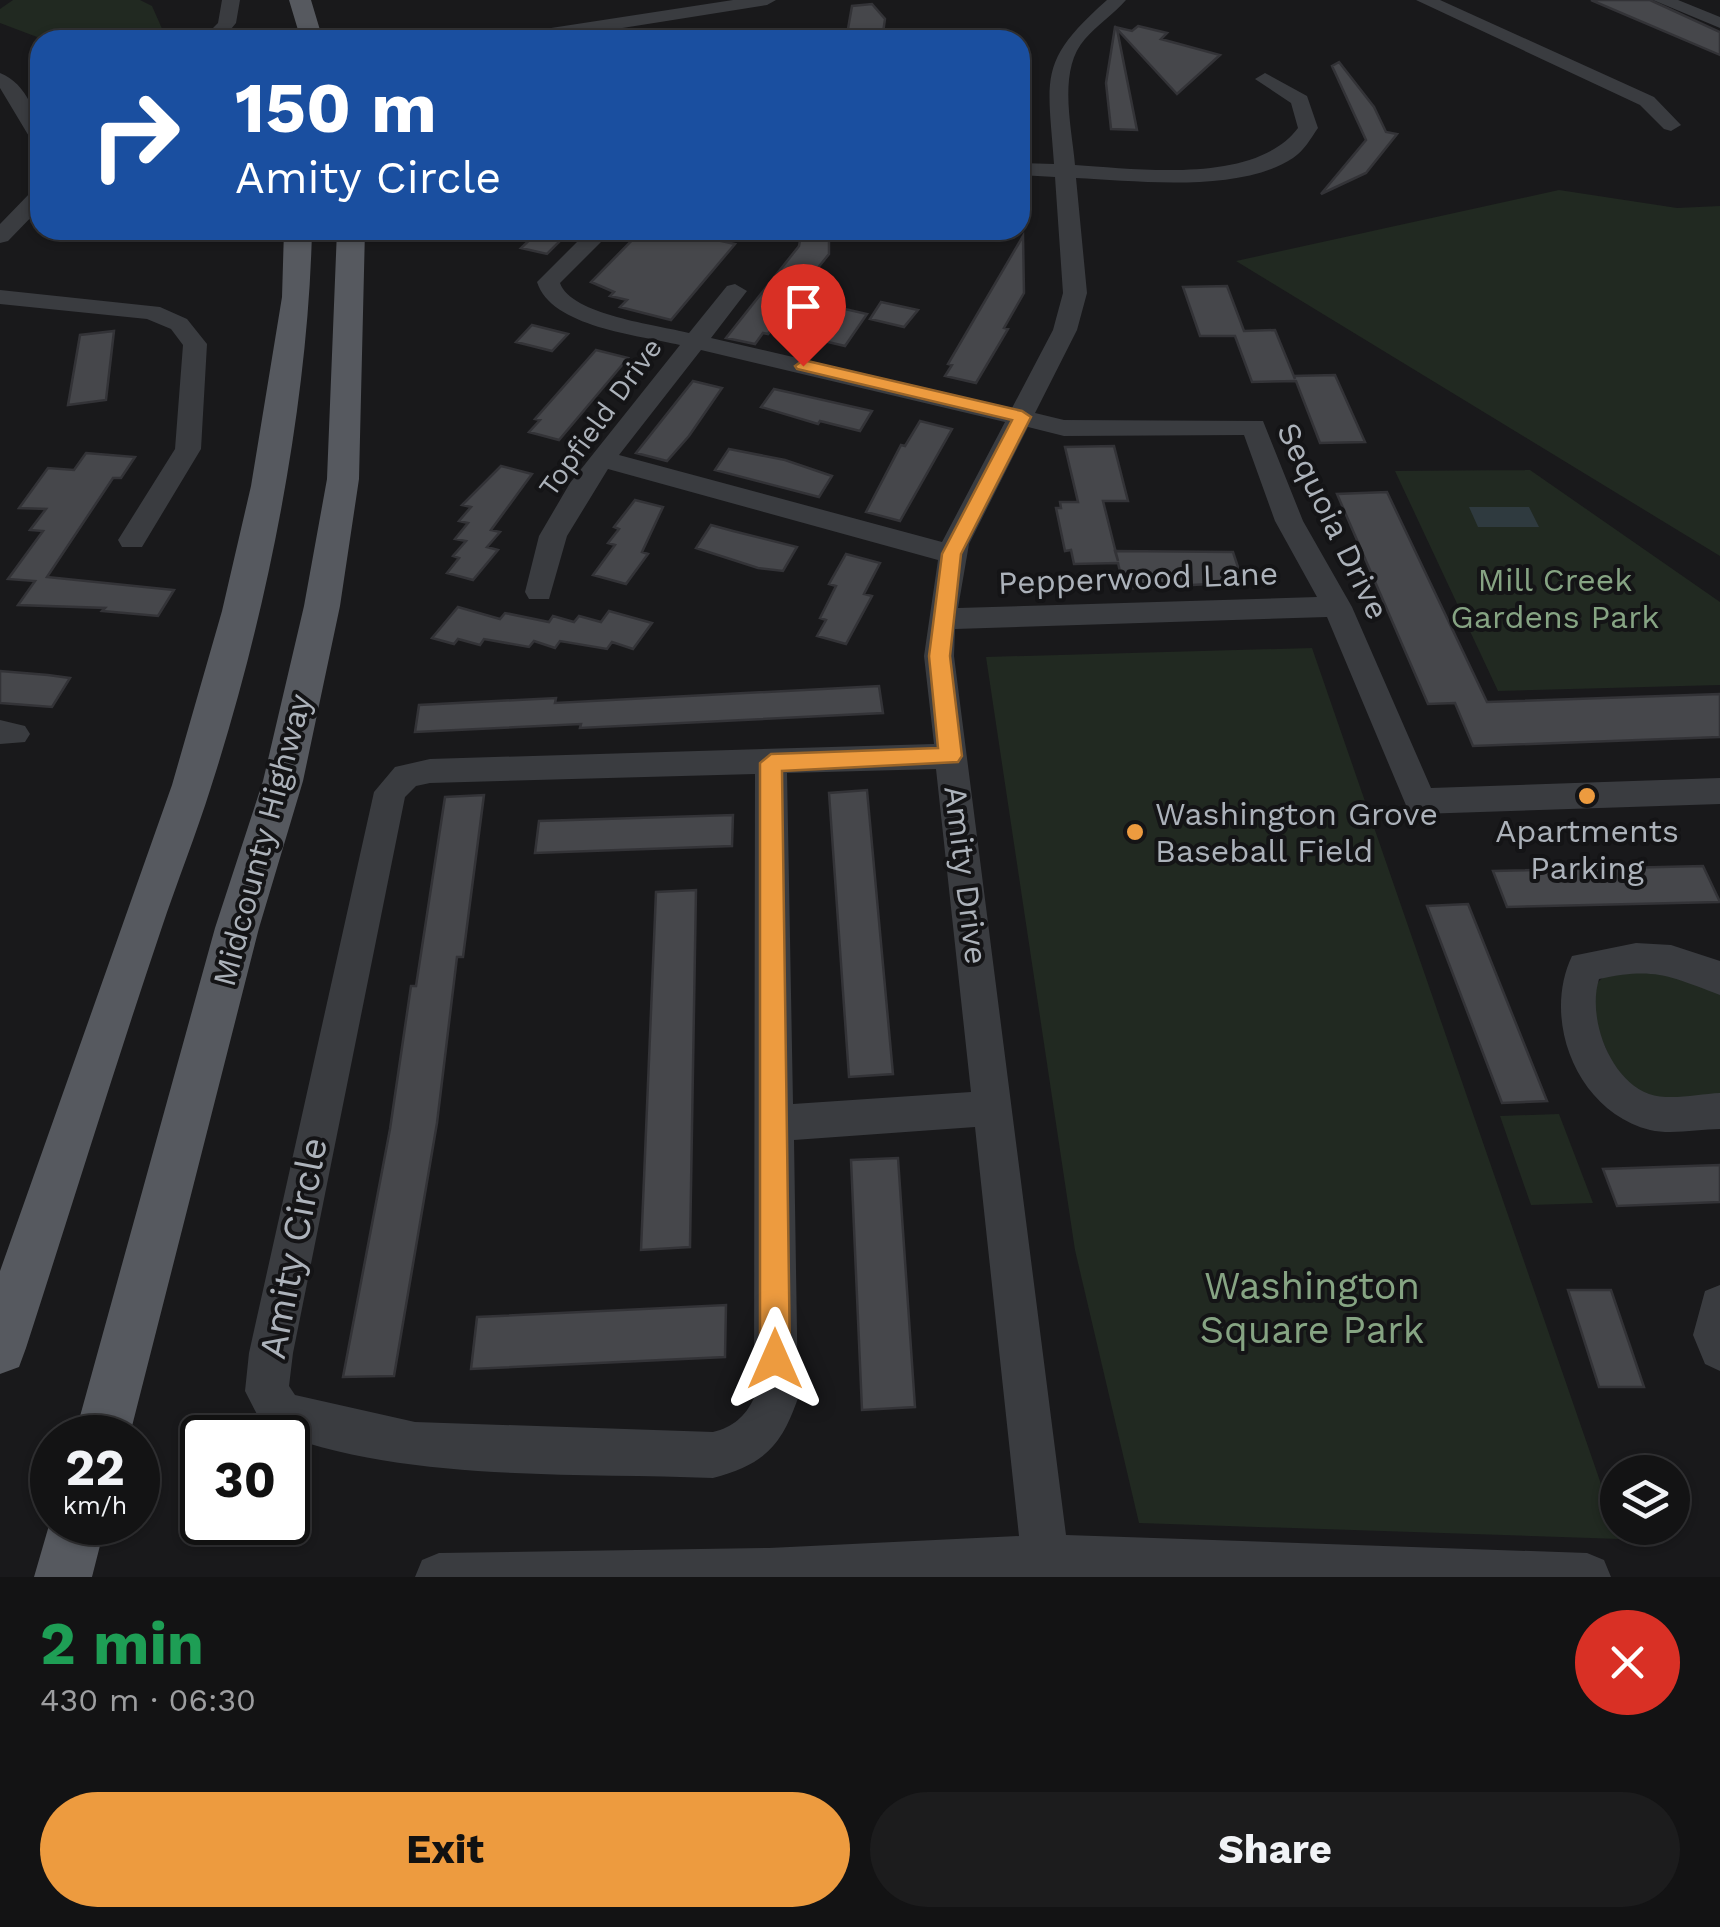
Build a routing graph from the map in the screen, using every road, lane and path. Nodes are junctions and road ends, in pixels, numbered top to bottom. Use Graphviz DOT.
graph roads {
  1 [pos="231,0"];
  2 [pos="279,0"];
  3 [pos="300,0"];
  4 [pos="321,0"];
  5 [pos="767,0"];
  6 [pos="1116,0"];
  7 [pos="1425,0"];
  8 [pos="1662,0"];
  9 [pos="1720,23"];
  10 [pos="284,26"];
  11 [pos="224,30"];
  12 [pos="309,30"];
  13 [pos="329,30"];
  14 [pos="576,30"];
  15 [pos="0,79"];
  16 [pos="1265,79"];
  17 [pos="30,124"];
  18 [pos="1672,125"];
  19 [pos="1030,169"];
  20 [pos="1066,170"];
  21 [pos="30,206"];
  22 [pos="0,236"];
  23 [pos="298,240"];
  24 [pos="351,240"];
  25 [pos="592,240"];
  26 [pos="735,291"];
  27 [pos="0,297"];
  28 [pos="694,340"];
  29 [pos="1022,417"];
  30 [pos="604,459"];
  31 [pos="132,540"];
  32 [pos="952,554"];
  33 [pos="539,592"];
  34 [pos="1337,607"];
  35 [pos="941,619"];
  36 [pos="950,756"];
  37 [pos="771,763"];
  38 [pos="1720,791"];
  39 [pos="1720,978"];
  40 [pos="995,1108"];
  41 [pos="1720,1111"];
  42 [pos="772,1124"];
  43 [pos="1720,1306"];
  44 [pos="0,1348"];
  45 [pos="1720,1349"];
  46 [pos="107,1415"];
  47 [pos="72,1545"];
  48 [pos="1045,1558"];
  49 [pos="1362,1573"];
  50 [pos="465,1576"];
  51 [pos="64,1577"];
  52 [pos="1588,1577"];
  1 -- 11 [label="street"];
  2 -- 10 [label="main road"];
  3 -- 12 [label="main road"];
  4 -- 13 [label="main road"];
  5 -- 14 [label="street"];
  6 -- 20 [label="street, Amity Drive"];
  7 -- 18 [label="street"];
  8 -- 9 [label="street"];
  15 -- 17 [label="street"];
  16 -- 20 [label="street"];
  19 -- 20 [label="street"];
  20 -- 29 [label="street, Amity Drive"];
  21 -- 22 [label="street"];
  23 -- 44 [label="main road"];
  24 -- 46 [label="main road, Midcounty Highway"];
  25 -- 28 [label="street"];
  26 -- 28 [label="street, Topfield Drive"];
  27 -- 31 [label="street"];
  28 -- 29 [label="street"];
  28 -- 30 [label="street, Topfield Drive"];
  29 -- 32 [label="street, Amity Drive"];
  29 -- 34 [label="street, Sequoia Drive"];
  30 -- 32 [label="street, Pepperwood Lane"];
  30 -- 33 [label="street, Topfield Drive"];
  32 -- 35 [label="street, Amity Drive"];
  34 -- 35 [label="street, Pepperwood Lane"];
  34 -- 38 [label="street, Sequoia Drive"];
  35 -- 36 [label="street, Amity Drive"];
  36 -- 37 [label="street, Amity Circle"];
  36 -- 40 [label="street, Amity Drive"];
  37 -- 42 [label="street, Amity Circle"];
  37 -- 42 [label="street, Amity Circle"];
  39 -- 41 [label="street"];
  40 -- 42 [label="street"];
  40 -- 48 [label="street, Amity Drive"];
  43 -- 45 [label="street"];
  47 -- 51 [label="main road"];
  48 -- 49 [label="street"];
  48 -- 50 [label="street"];
  49 -- 52 [label="street"];
}
